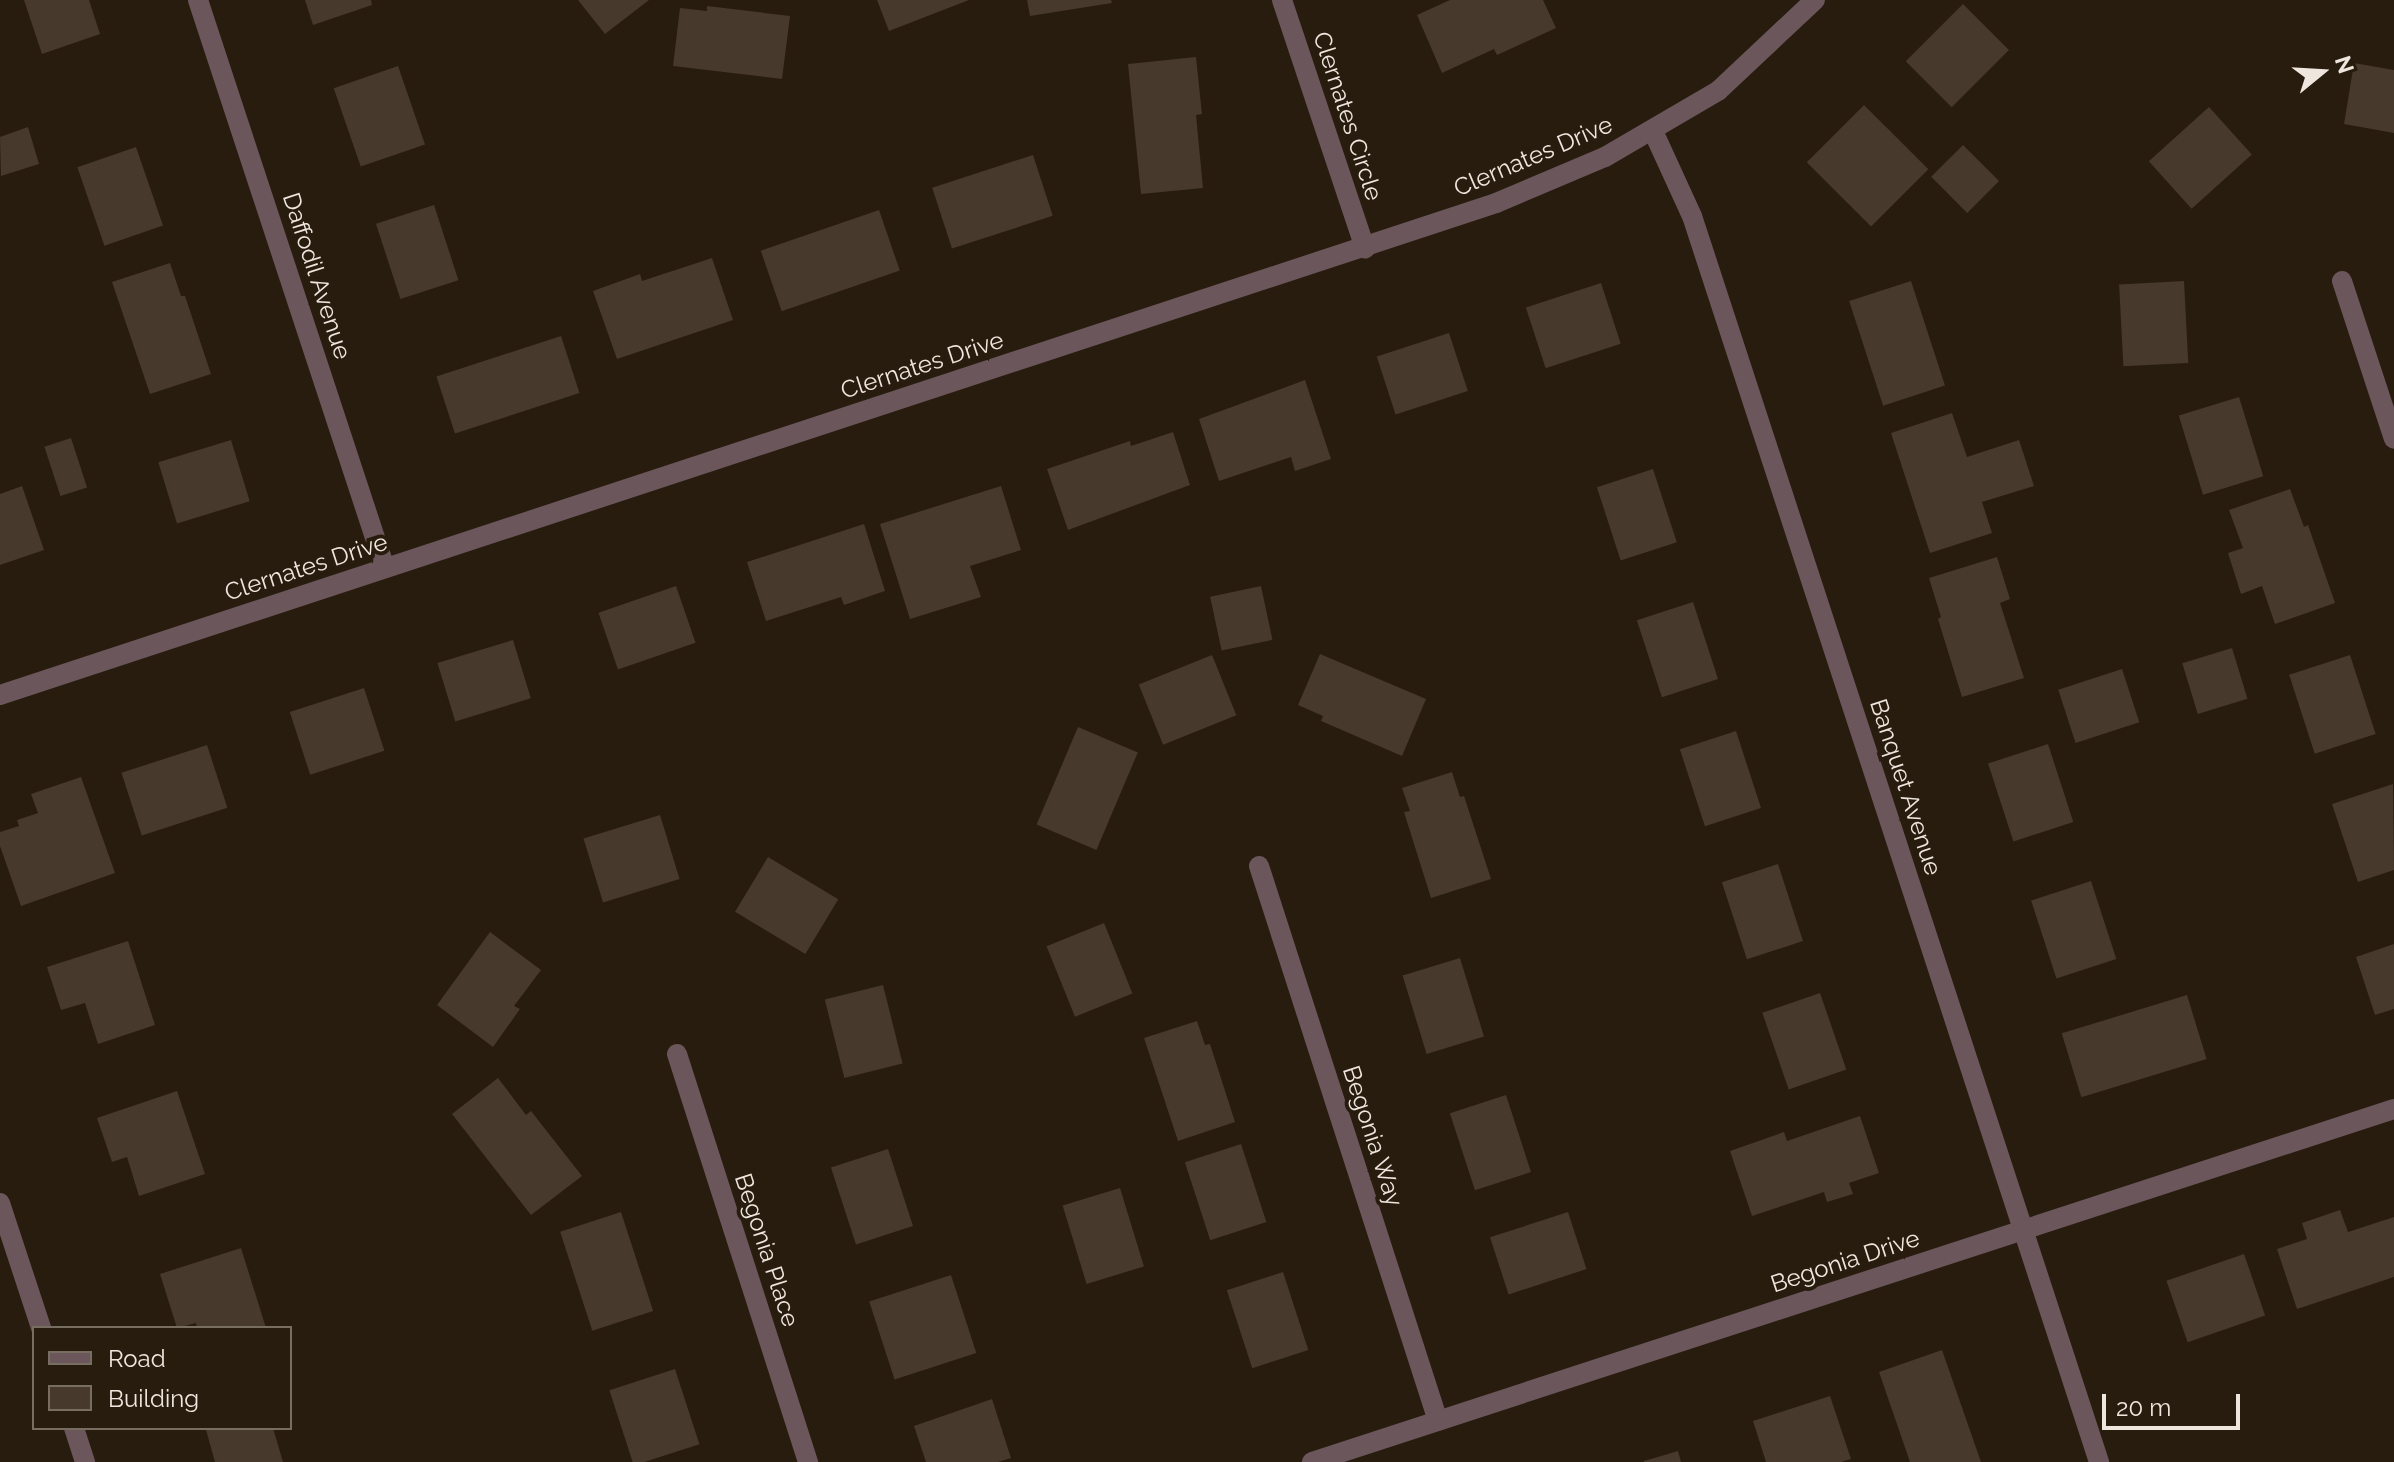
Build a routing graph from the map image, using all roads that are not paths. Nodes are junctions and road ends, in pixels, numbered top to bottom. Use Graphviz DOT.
graph roads {
  1 [pos="198,0"];
  2 [pos="1282,0"];
  3 [pos="1815,0"];
  4 [pos="1653,131"];
  5 [pos="1365,248"];
  6 [pos="2342,281"];
  7 [pos="2394,439"];
  8 [pos="385,568"];
  9 [pos="0,695"];
  10 [pos="1259,866"];
  11 [pos="677,1054"];
  12 [pos="2394,1109"];
  13 [pos="0,1203"];
  14 [pos="2023,1230"];
  15 [pos="40,1326"];
  16 [pos="1438,1421"];
  17 [pos="75,1430"];
  18 [pos="85,1462"];
  19 [pos="808,1462"];
  20 [pos="1312,1462"];
  21 [pos="2099,1462"];
  1 -- 8 [label="street, Daffodil Avenue"];
  2 -- 5 [label="street, Clernates Circle"];
  3 -- 4 [label="street, Clernates Drive"];
  4 -- 5 [label="street, Clernates Drive"];
  4 -- 14 [label="street, Banquet Avenue"];
  5 -- 8 [label="street, Clernates Drive"];
  6 -- 7 [label="street"];
  8 -- 9 [label="street, Clernates Drive"];
  10 -- 16 [label="street, Begonia Way"];
  11 -- 19 [label="street, Begonia Place"];
  12 -- 14 [label="street, Begonia Drive"];
  13 -- 15 [label="street"];
  14 -- 16 [label="street, Begonia Drive"];
  14 -- 21 [label="street, Banquet Avenue"];
  16 -- 20 [label="street, Begonia Drive"];
  17 -- 18 [label="street"];
}
